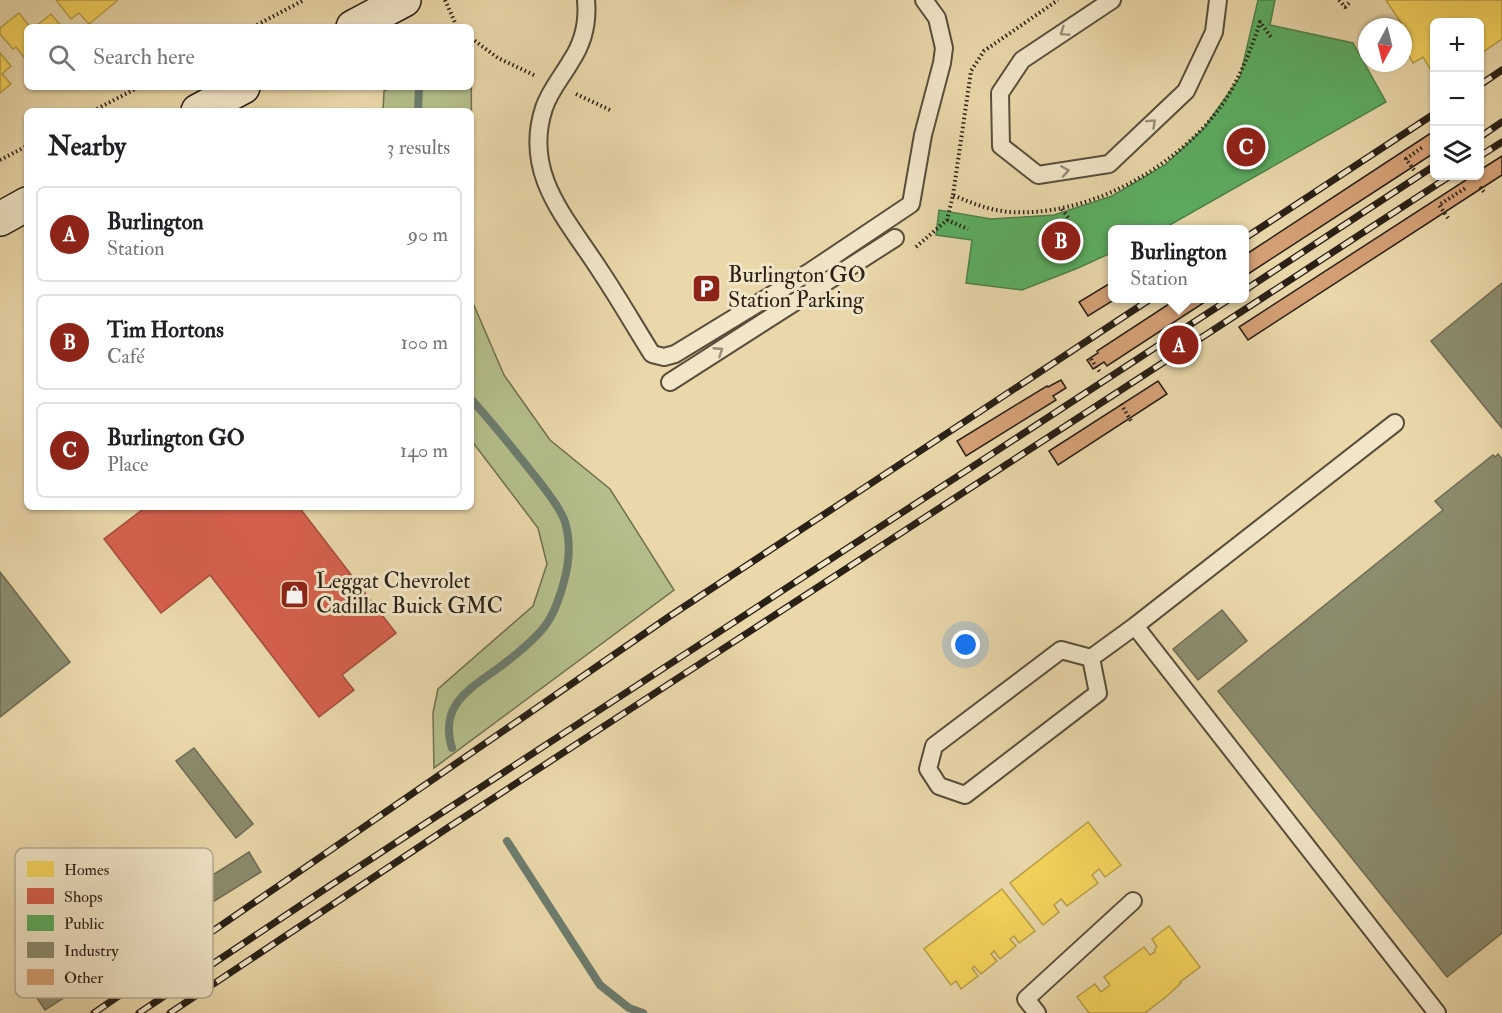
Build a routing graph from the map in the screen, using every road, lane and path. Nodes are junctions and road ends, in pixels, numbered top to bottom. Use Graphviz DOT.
graph roads {
  1 [pos="304,0"];
  2 [pos="404,0"];
  3 [pos="445,0"];
  4 [pos="586,0"];
  5 [pos="924,0"];
  6 [pos="1112,0"];
  7 [pos="1218,0"];
  8 [pos="1339,0"];
  9 [pos="1346,0"];
  10 [pos="259,24"];
  11 [pos="359,24"];
  12 [pos="456,24"];
  13 [pos="133,90"];
  14 [pos="237,90"];
  15 [pos="99,108"];
  16 [pos="204,108"];
  17 [pos="1424,146"];
  18 [pos="24,148"];
  19 [pos="0,160"];
  20 [pos="1414,170"];
  21 [pos="1467,187"];
  22 [pos="1480,187"];
  23 [pos="1485,194"];
  24 [pos="24,206"];
  25 [pos="1062,209"];
  26 [pos="1448,218"];
  27 [pos="0,219"];
  28 [pos="947,220"];
  29 [pos="1070,220"];
  30 [pos="968,229"];
  31 [pos="895,238"];
  32 [pos="1091,359"];
  33 [pos="1101,374"];
  34 [pos="670,382"];
  35 [pos="1121,404"];
  36 [pos="1131,421"];
  37 [pos="1395,423"];
  38 [pos="1136,626"];
  39 [pos="1091,658"];
  40 [pos="1133,901"];
  41 [pos="1037,1013"];
  42 [pos="1437,1013"];
  1 -- 10 [label="path"];
  2 -- 11 [label="main road"];
  3 -- 12 [label="path"];
  4 -- 5 [label="lane"];
  6 -- 7 [label="lane, one-way"];
  8 -- 9 [label="path"];
  13 -- 15 [label="path"];
  14 -- 16 [label="main road"];
  17 -- 20 [label="path"];
  18 -- 19 [label="path"];
  21 -- 26 [label="path"];
  22 -- 23 [label="path"];
  24 -- 27 [label="main road"];
  25 -- 29 [label="path"];
  28 -- 30 [label="path"];
  34 -- 31 [label="lane, one-way"];
  32 -- 33 [label="path"];
  35 -- 36 [label="path"];
  37 -- 38 [label="lane"];
  38 -- 39 [label="lane"];
  38 -- 42 [label="lane"];
  39 -- 39 [label="lane"];
  40 -- 41 [label="lane"];
}
